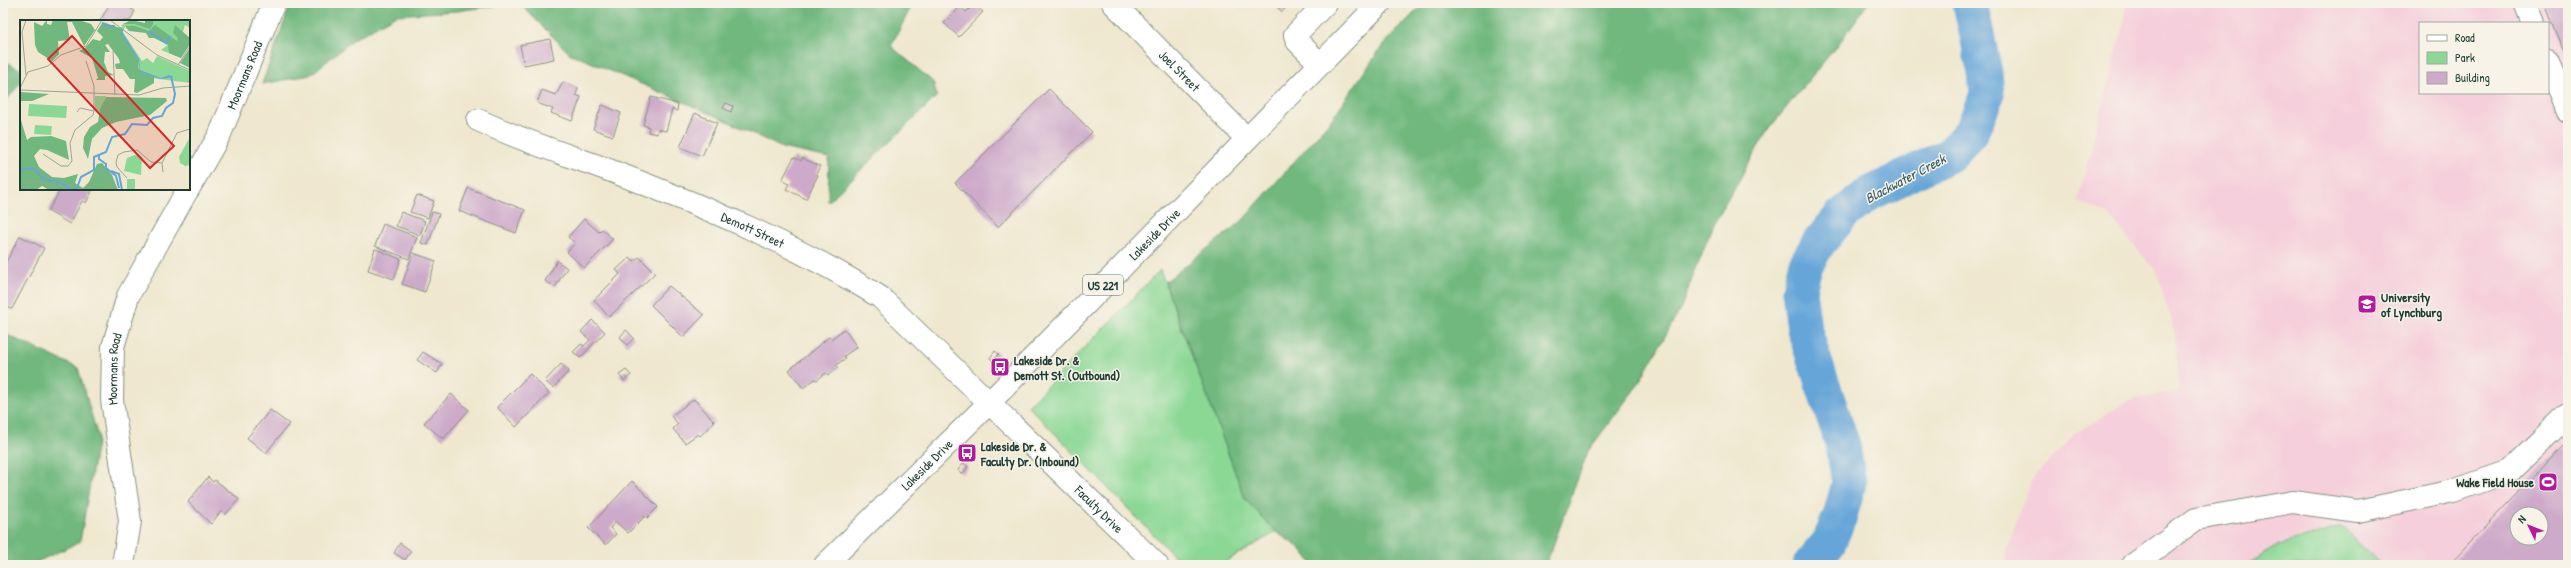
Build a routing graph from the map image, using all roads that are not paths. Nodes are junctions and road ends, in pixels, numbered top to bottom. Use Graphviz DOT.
graph roads {
  1 [pos="274,3"];
  2 [pos="1113,3"];
  3 [pos="1326,3"];
  4 [pos="2525,3"];
  5 [pos="1373,5"];
  6 [pos="2533,22"];
  7 [pos="1319,63"];
  8 [pos="2549,64"];
  9 [pos="2568,112"];
  10 [pos="478,120"];
  11 [pos="1246,138"];
  12 [pos="190,186"];
  13 [pos="188,190"];
  14 [pos="990,402"];
  15 [pos="2568,415"];
  16 [pos="123,565"];
  17 [pos="825,565"];
  18 [pos="1157,565"];
  19 [pos="2133,565"];
  1 -- 12 [label="street, Moormans Road"];
  2 -- 11 [label="street, Joel Street"];
  3 -- 7 [label="street"];
  4 -- 6 [label="street"];
  5 -- 7 [label="street, Lakeside Drive / US 221"];
  7 -- 11 [label="street, Lakeside Drive / US 221"];
  8 -- 9 [label="street"];
  10 -- 14 [label="street, Demott Street"];
  11 -- 14 [label="street, Lakeside Drive / US 221"];
  13 -- 16 [label="street, Moormans Road"];
  14 -- 17 [label="street, Lakeside Drive / US 221"];
  14 -- 18 [label="street, Faculty Drive"];
  15 -- 19 [label="street"];
}
